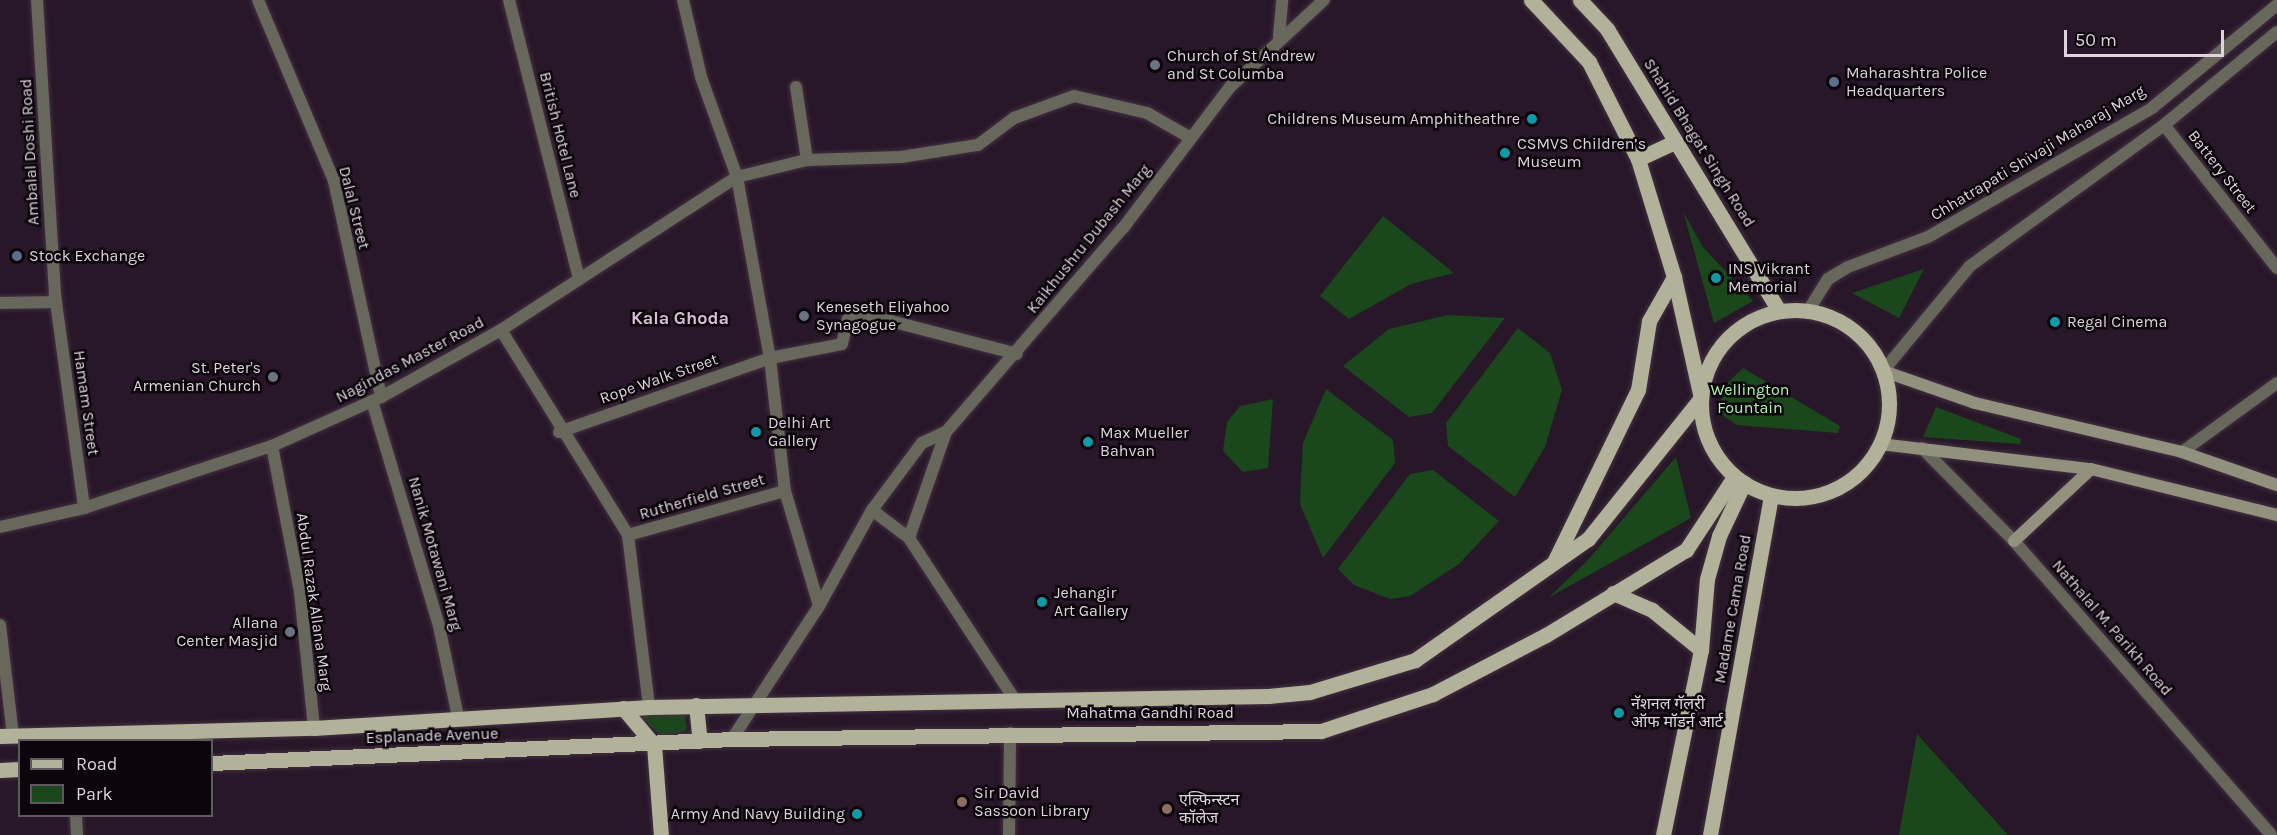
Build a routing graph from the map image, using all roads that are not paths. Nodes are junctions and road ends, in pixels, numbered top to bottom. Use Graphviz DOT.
graph roads {
  1 [pos="37,0"];
  2 [pos="258,0"];
  3 [pos="509,0"];
  4 [pos="683,0"];
  5 [pos="1282,0"];
  6 [pos="1324,0"];
  7 [pos="1531,0"];
  8 [pos="1580,0"];
  9 [pos="2277,5"];
  10 [pos="2277,32"];
  11 [pos="1279,37"];
  12 [pos="796,87"];
  13 [pos="2164,125"];
  14 [pos="1190,137"];
  15 [pos="1674,142"];
  16 [pos="807,159"];
  17 [pos="1638,159"];
  18 [pos="737,177"];
  19 [pos="2277,268"];
  20 [pos="1674,277"];
  21 [pos="579,278"];
  22 [pos="56,302"];
  23 [pos="0,303"];
  24 [pos="1779,311"];
  25 [pos="1808,311"];
  26 [pos="501,330"];
  27 [pos="1017,354"];
  28 [pos="770,358"];
  29 [pos="1883,371"];
  30 [pos="2277,383"];
  31 [pos="1701,398"];
  32 [pos="377,399"];
  33 [pos="559,432"];
  34 [pos="946,432"];
  35 [pos="1880,444"];
  36 [pos="272,446"];
  37 [pos="1922,448"];
  38 [pos="2182,452"];
  39 [pos="2091,468"];
  40 [pos="1739,480"];
  41 [pos="2277,485"];
  42 [pos="785,491"];
  43 [pos="1771,495"];
  44 [pos="84,508"];
  45 [pos="872,510"];
  46 [pos="2277,515"];
  47 [pos="0,527"];
  48 [pos="628,535"];
  49 [pos="909,538"];
  50 [pos="2014,541"];
  51 [pos="1554,562"];
  52 [pos="1613,593"];
  53 [pos="819,606"];
  54 [pos="0,625"];
  55 [pos="1701,650"];
  56 [pos="1015,700"];
  57 [pos="750,704"];
  58 [pos="696,705"];
  59 [pos="649,707"];
  60 [pos="623,708"];
  61 [pos="458,717"];
  62 [pos="314,728"];
  63 [pos="1010,733"];
  64 [pos="6,736"];
  65 [pos="70,737"];
  66 [pos="732,739"];
  67 [pos="700,741"];
  68 [pos="654,745"];
  69 [pos="213,763"];
  70 [pos="0,770"];
  71 [pos="18,770"];
  72 [pos="76,817"];
  73 [pos="76,835"];
  74 [pos="661,835"];
  75 [pos="1009,835"];
  76 [pos="1663,835"];
  77 [pos="1710,835"];
  78 [pos="2271,835"];
  1 -- 22 [label="street, Ambalal Doshi Road"];
  2 -- 32 [label="street, Dalal Street"];
  3 -- 21 [label="street, British Hotel Lane"];
  4 -- 18 [label="street"];
  5 -- 11 [label="street"];
  6 -- 11 [label="street, Kaikhushru Dubash Marg"];
  7 -- 17 [label="main road"];
  8 -- 15 [label="main road, Shahid Bhagat Singh Road"];
  9 -- 25 [label="street, Chhatrapati Shivaji Maharaj Marg"];
  10 -- 13 [label="street"];
  11 -- 14 [label="street, Kaikhushru Dubash Marg"];
  12 -- 16 [label="street"];
  13 -- 19 [label="street, Battery Street"];
  13 -- 29 [label="street"];
  14 -- 16 [label="street, Nagindas Master Road"];
  14 -- 27 [label="street, Kaikhushru Dubash Marg"];
  15 -- 17 [label="main road"];
  15 -- 24 [label="main road, Shahid Bhagat Singh Road"];
  16 -- 18 [label="street, Nagindas Master Road"];
  17 -- 20 [label="main road"];
  18 -- 21 [label="street, Nagindas Master Road"];
  18 -- 28 [label="street"];
  20 -- 31 [label="main road"];
  20 -- 51 [label="main road"];
  21 -- 26 [label="street, Nagindas Master Road"];
  22 -- 23 [label="street"];
  22 -- 44 [label="street, Hamam Street"];
  24 -- 25 [label="main road"];
  24 -- 31 [label="main road"];
  25 -- 29 [label="main road"];
  26 -- 32 [label="street, Nagindas Master Road"];
  26 -- 33 [label="street"];
  27 -- 28 [label="street, Rope Walk Street"];
  27 -- 34 [label="street, Kaikhushru Dubash Marg"];
  28 -- 33 [label="street, Rope Walk Street"];
  28 -- 42 [label="street"];
  29 -- 35 [label="main road"];
  29 -- 38 [label="main road"];
  30 -- 38 [label="street"];
  31 -- 40 [label="main road"];
  31 -- 51 [label="main road"];
  32 -- 36 [label="street, Nagindas Master Road"];
  32 -- 61 [label="street, Nanik Motawani Marg"];
  33 -- 48 [label="street"];
  34 -- 45 [label="street, Kaikhushru Dubash Marg"];
  34 -- 49 [label="street, Kaikhushru Dubash Marg"];
  35 -- 37 [label="main road"];
  35 -- 43 [label="main road"];
  36 -- 44 [label="street, Nagindas Master Road"];
  36 -- 62 [label="street, Abdul Razak Allana Marg"];
  37 -- 39 [label="main road"];
  37 -- 50 [label="street, Nathalal M. Parikh Road"];
  38 -- 41 [label="main road"];
  39 -- 46 [label="main road"];
  39 -- 50 [label="main road"];
  40 -- 43 [label="main road"];
  40 -- 52 [label="main road"];
  40 -- 55 [label="main road, Madame Cama Road"];
  42 -- 48 [label="street, Rutherfield Street"];
  42 -- 53 [label="street"];
  43 -- 77 [label="main road, Madame Cama Road"];
  44 -- 47 [label="street, Nagindas Master Road"];
  45 -- 49 [label="street"];
  45 -- 53 [label="street, Kaikhushru Dubash Marg"];
  48 -- 59 [label="street"];
  49 -- 56 [label="street"];
  50 -- 78 [label="street, Nathalal M. Parikh Road"];
  51 -- 56 [label="main road"];
  52 -- 55 [label="main road"];
  52 -- 63 [label="main road, Mahatma Gandhi Road"];
  53 -- 57 [label="street, Kaikhushru Dubash Marg"];
  54 -- 64 [label="street"];
  55 -- 76 [label="main road, Madame Cama Road"];
  56 -- 57 [label="main road"];
  57 -- 58 [label="main road"];
  57 -- 66 [label="street, Kaikhushru Dubash Marg"];
  58 -- 59 [label="main road"];
  58 -- 67 [label="main road"];
  59 -- 60 [label="main road"];
  60 -- 61 [label="main road"];
  60 -- 68 [label="main road"];
  61 -- 62 [label="main road"];
  62 -- 65 [label="main road"];
  63 -- 66 [label="main road, Mahatma Gandhi Road"];
  63 -- 75 [label="street"];
  64 -- 65 [label="main road"];
  66 -- 67 [label="main road, Mahatma Gandhi Road"];
  67 -- 68 [label="main road, Mahatma Gandhi Road"];
  68 -- 69 [label="main road, Esplanade Avenue"];
  68 -- 74 [label="main road"];
  70 -- 71 [label="main road"];
  72 -- 73 [label="street"];
}
